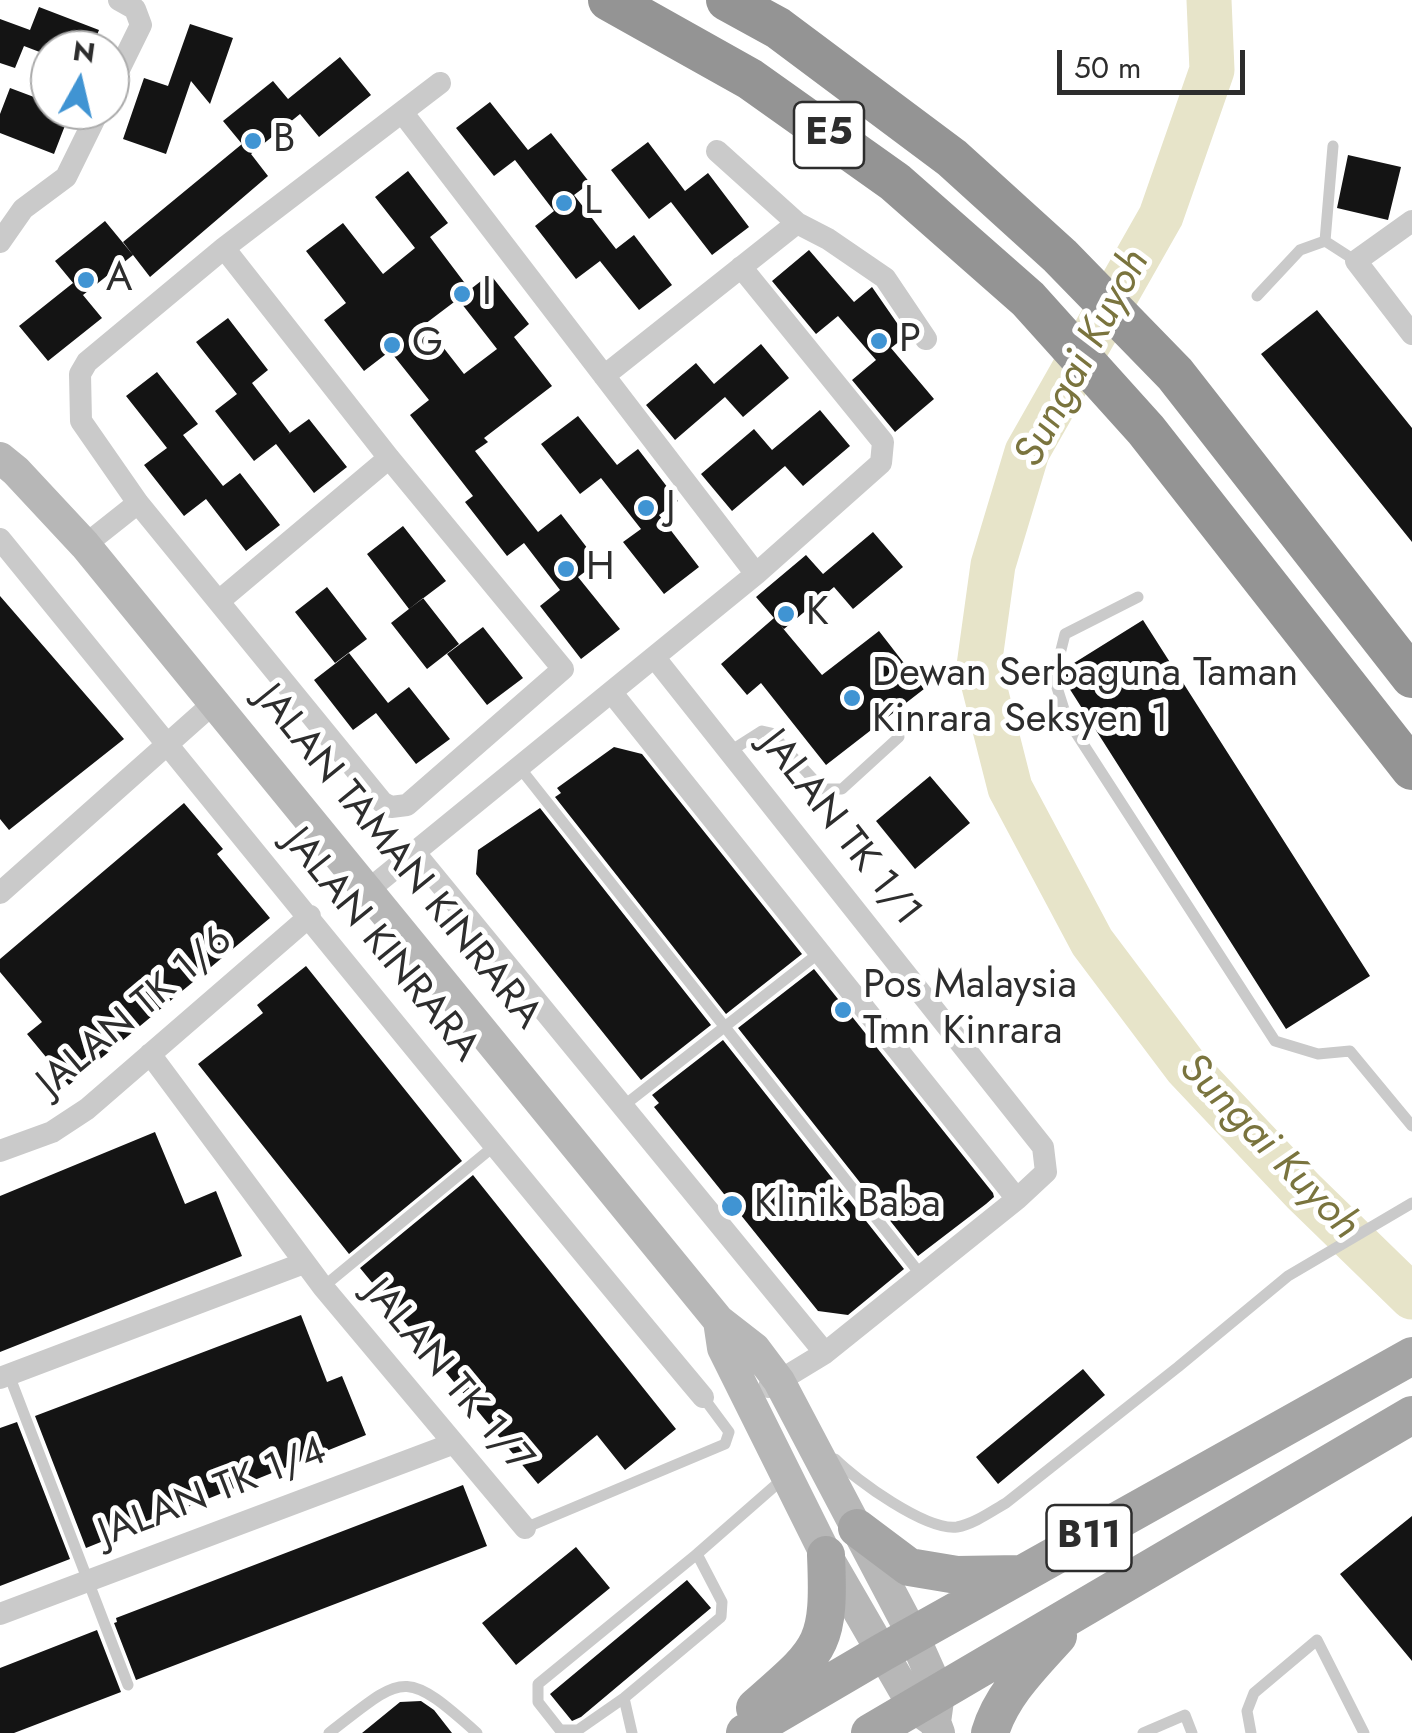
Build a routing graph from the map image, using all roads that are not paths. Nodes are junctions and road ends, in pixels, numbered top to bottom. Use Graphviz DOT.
graph roads {
  1 [pos="119,0"];
  2 [pos="609,0"];
  3 [pos="727,0"];
  4 [pos="130,47"];
  5 [pos="440,83"];
  6 [pos="402,112"];
  7 [pos="89,130"];
  8 [pos="1333,146"];
  9 [pos="716,151"];
  10 [pos="0,200"];
  11 [pos="22,210"];
  12 [pos="1412,221"];
  13 [pos="797,223"];
  14 [pos="1325,241"];
  15 [pos="0,242"];
  16 [pos="224,248"];
  17 [pos="1356,260"];
  18 [pos="741,267"];
  19 [pos="1257,296"];
  20 [pos="1412,334"];
  21 [pos="926,340"];
  22 [pos="604,376"];
  23 [pos="0,458"];
  24 [pos="389,458"];
  25 [pos="138,503"];
  26 [pos="0,540"];
  27 [pos="85,546"];
  28 [pos="756,574"];
  29 [pos="1138,597"];
  30 [pos="219,601"];
  31 [pos="655,658"];
  32 [pos="1412,677"];
  33 [pos="612,694"];
  34 [pos="216,701"];
  35 [pos="899,737"];
  36 [pos="167,744"];
  37 [pos="729,752"];
  38 [pos="520,768"];
  39 [pos="1412,769"];
  40 [pos="415,854"];
  41 [pos="4,882"];
  42 [pos="367,891"];
  43 [pos="310,916"];
  44 [pos="819,953"];
  45 [pos="724,1026"];
  46 [pos="150,1054"];
  47 [pos="622,1107"];
  48 [pos="1412,1126"];
  49 [pos="493,1146"];
  50 [pos="0,1151"];
  51 [pos="1017,1199"];
  52 [pos="1412,1203"];
  53 [pos="304,1263"];
  54 [pos="921,1275"];
  55 [pos="323,1287"];
  56 [pos="719,1321"];
  57 [pos="825,1353"];
  58 [pos="1412,1356"];
  59 [pos="4,1376"];
  60 [pos="779,1381"];
  61 [pos="703,1398"];
  62 [pos="749,1399"];
  63 [pos="1412,1415"];
  64 [pos="806,1432"];
  65 [pos="452,1444"];
  66 [pos="788,1474"];
  67 [pos="525,1528"];
  68 [pos="856,1528"];
  69 [pos="697,1554"];
  70 [pos="826,1555"];
  71 [pos="1026,1574"];
  72 [pos="88,1581"];
  73 [pos="1079,1611"];
  74 [pos="0,1614"];
  75 [pos="898,1644"];
  76 [pos="128,1686"];
  77 [pos="624,1698"];
  78 [pos="932,1714"];
  79 [pos="329,1733"];
  80 [pos="478,1733"];
  81 [pos="632,1733"];
  82 [pos="728,1733"];
  83 [pos="745,1733"];
  84 [pos="870,1733"];
  85 [pos="990,1733"];
  86 [pos="1143,1733"];
  87 [pos="1192,1733"];
  88 [pos="1251,1733"];
  89 [pos="1364,1733"];
  1 -- 4 [label="street"];
  2 -- 39 [label="highway, E5"];
  3 -- 32 [label="highway, E5"];
  5 -- 6 [label="street"];
  6 -- 16 [label="street"];
  6 -- 22 [label="street"];
  7 -- 11 [label="street"];
  8 -- 14 [label="lane"];
  9 -- 13 [label="street"];
  10 -- 11 [label="street"];
  11 -- 15 [label="street"];
  12 -- 17 [label="street"];
  13 -- 18 [label="street"];
  13 -- 21 [label="street"];
  14 -- 17 [label="lane"];
  14 -- 19 [label="lane"];
  16 -- 24 [label="street"];
  16 -- 25 [label="street"];
  17 -- 20 [label="street"];
  18 -- 22 [label="street"];
  18 -- 28 [label="street"];
  22 -- 28 [label="street"];
  23 -- 27 [label="street, JALAN TAMAN KINRARA"];
  24 -- 30 [label="street"];
  24 -- 30 [label="street"];
  25 -- 27 [label="street"];
  25 -- 30 [label="street"];
  26 -- 36 [label="street, JALAN KINRARA"];
  27 -- 34 [label="street, JALAN TAMAN KINRARA"];
  28 -- 31 [label="street"];
  29 -- 48 [label="lane"];
  31 -- 33 [label="street"];
  31 -- 37 [label="street, JALAN TK 1/1"];
  33 -- 38 [label="street"];
  33 -- 44 [label="street"];
  34 -- 36 [label="street"];
  34 -- 42 [label="street, JALAN TAMAN KINRARA"];
  35 -- 37 [label="lane"];
  36 -- 41 [label="street"];
  36 -- 43 [label="street, JALAN KINRARA"];
  37 -- 51 [label="street, JALAN TK 1/1"];
  38 -- 40 [label="street"];
  38 -- 45 [label="lane"];
  40 -- 42 [label="street"];
  40 -- 47 [label="street"];
  42 -- 56 [label="street, JALAN TAMAN KINRARA"];
  43 -- 46 [label="street, JALAN TK 1/6"];
  43 -- 49 [label="street, JALAN KINRARA"];
  44 -- 45 [label="lane"];
  44 -- 51 [label="street"];
  45 -- 47 [label="lane"];
  45 -- 54 [label="lane"];
  46 -- 50 [label="street, JALAN TK 1/6"];
  46 -- 53 [label="street, JALAN TK 1/7"];
  47 -- 57 [label="street"];
  49 -- 55 [label="lane"];
  49 -- 61 [label="street, JALAN KINRARA"];
  51 -- 54 [label="street"];
  52 -- 64 [label="lane"];
  53 -- 55 [label="street, JALAN TK 1/7"];
  53 -- 59 [label="street"];
  54 -- 57 [label="street"];
  55 -- 65 [label="street, JALAN TK 1/7"];
  56 -- 60 [label="street, JALAN TAMAN KINRARA"];
  56 -- 62 [label="street, JALAN TAMAN KINRARA"];
  57 -- 60 [label="street"];
  58 -- 71 [label="main road, B11"];
  59 -- 72 [label="lane"];
  60 -- 62 [label="street"];
  60 -- 64 [label="street, JALAN TAMAN KINRARA"];
  61 -- 67 [label="lane, JALAN TK 1/7"];
  62 -- 66 [label="street, JALAN TAMAN KINRARA"];
  63 -- 73 [label="main road, B11"];
  64 -- 68 [label="street, JALAN TAMAN KINRARA"];
  65 -- 67 [label="street, JALAN TK 1/7"];
  65 -- 72 [label="street, JALAN TK 1/4"];
  66 -- 69 [label="lane"];
  66 -- 70 [label="street, JALAN TAMAN KINRARA"];
  68 -- 71 [label="main road"];
  68 -- 75 [label="street, JALAN TAMAN KINRARA"];
  69 -- 77 [label="lane"];
  69 -- 77 [label="lane"];
  70 -- 75 [label="street, JALAN TAMAN KINRARA"];
  70 -- 82 [label="main road"];
  71 -- 75 [label="main road, B11"];
  72 -- 74 [label="street, JALAN TK 1/4"];
  72 -- 76 [label="lane"];
  73 -- 78 [label="main road, B11"];
  73 -- 85 [label="main road"];
  75 -- 78 [label="street"];
  75 -- 83 [label="main road, B11"];
  77 -- 81 [label="lane"];
  78 -- 84 [label="main road, B11"];
  79 -- 80 [label="lane"];
  86 -- 87 [label="lane"];
  88 -- 89 [label="lane"];
}
